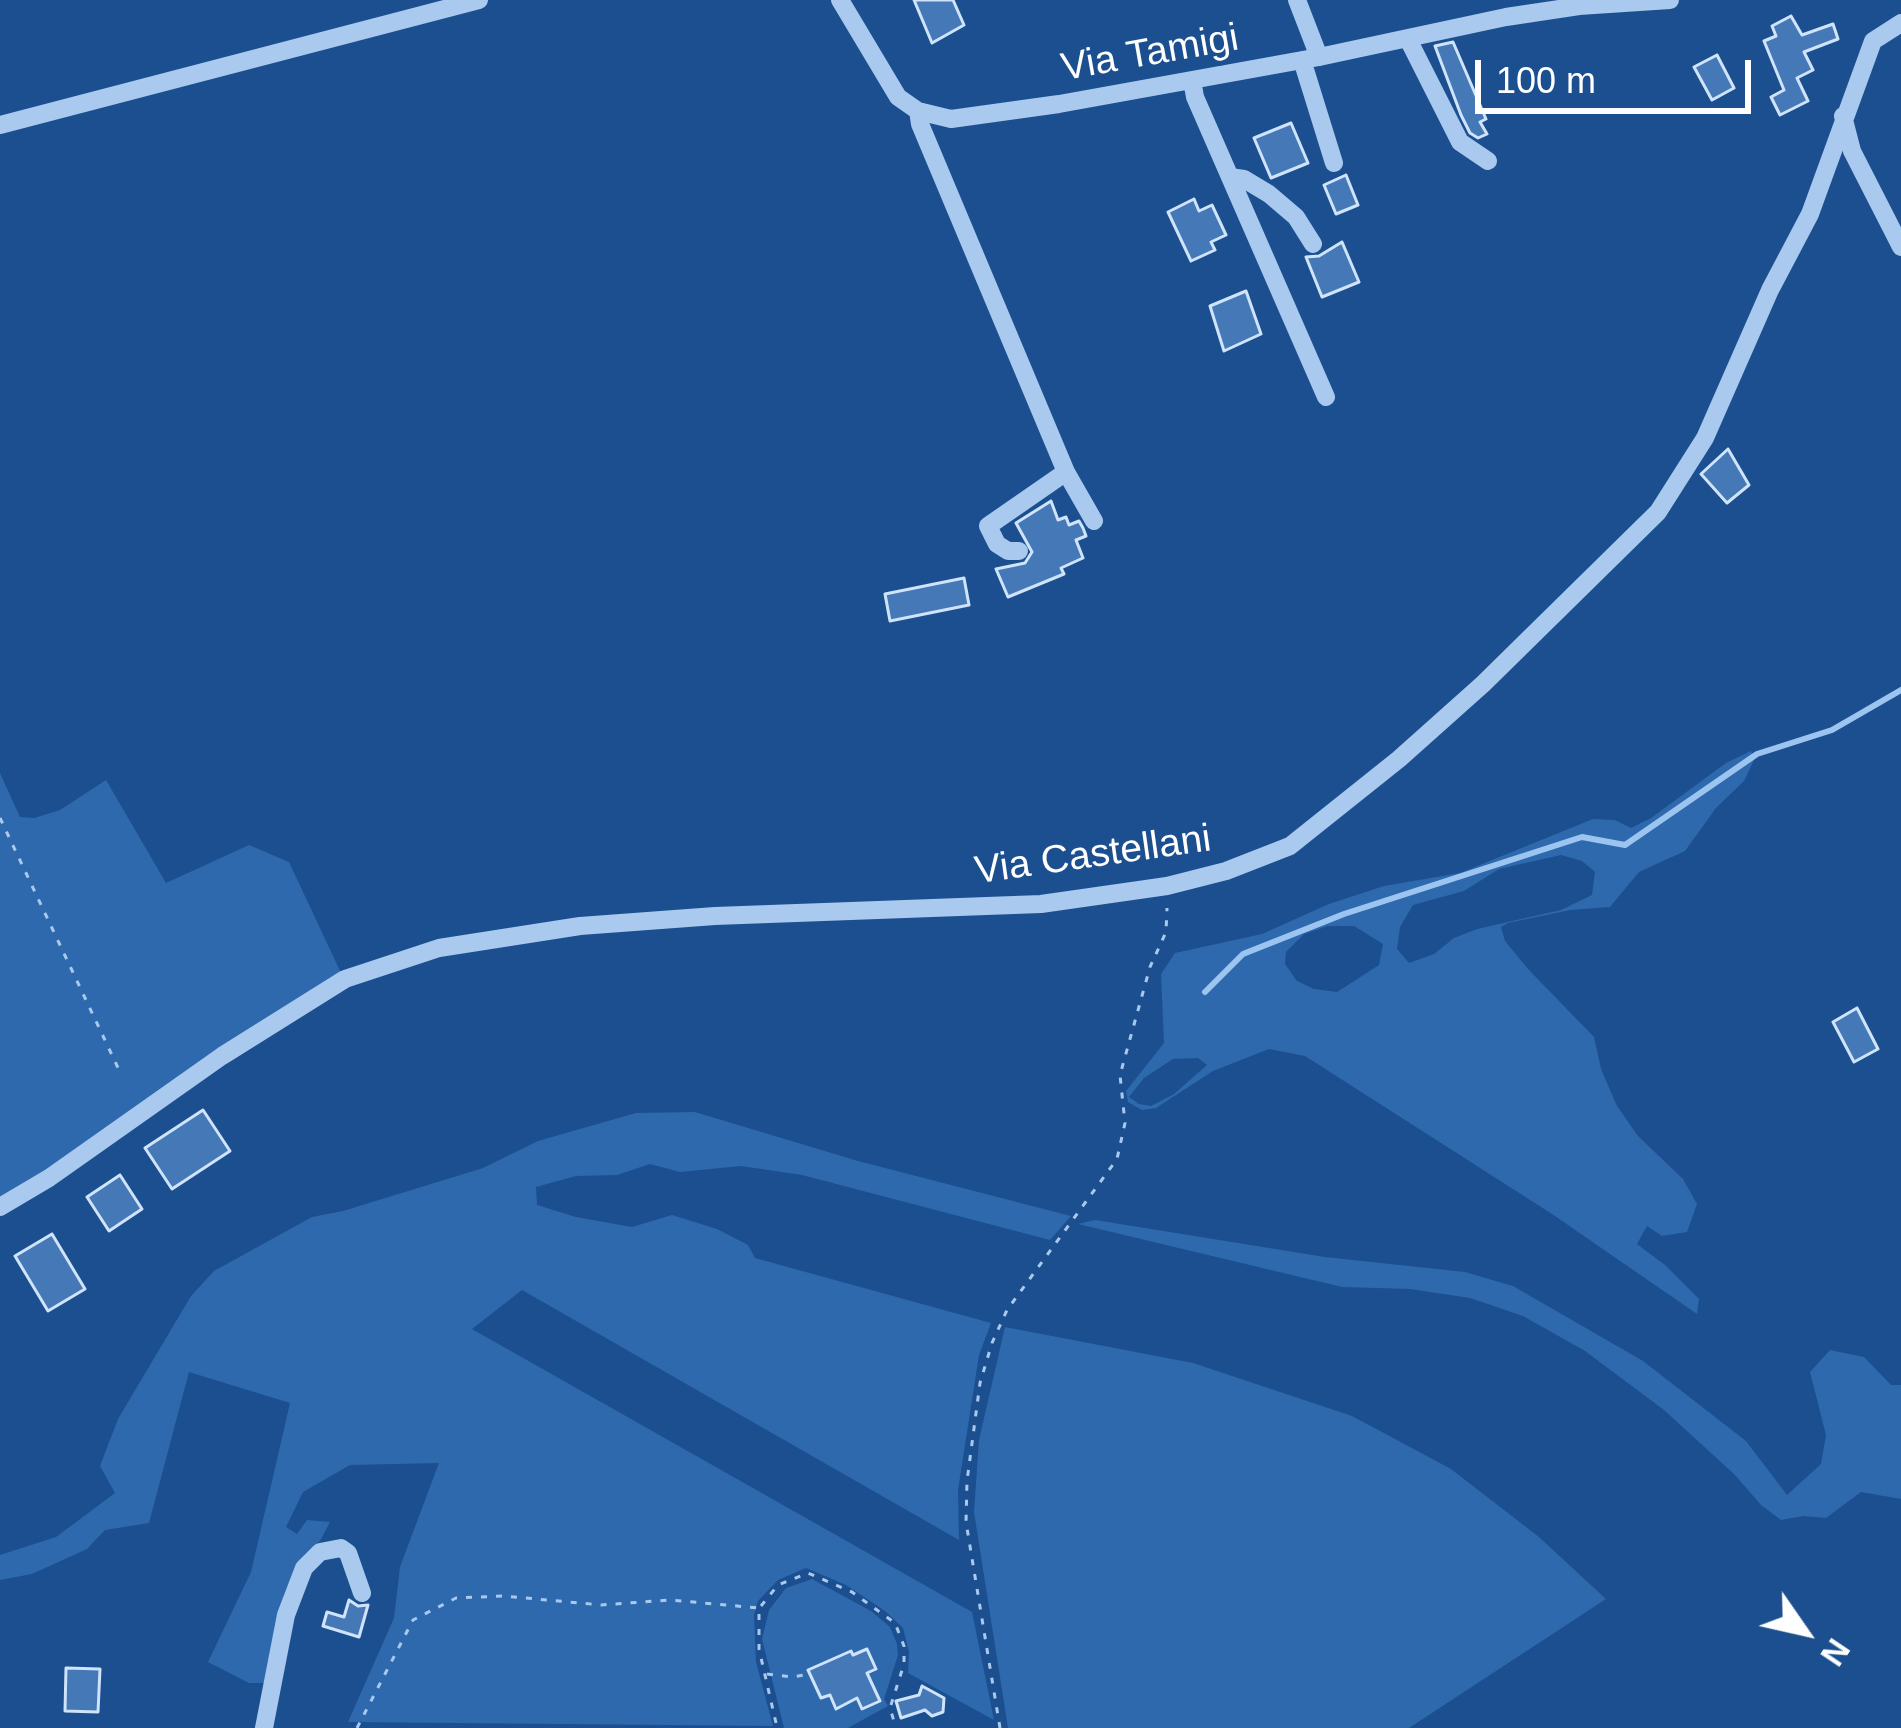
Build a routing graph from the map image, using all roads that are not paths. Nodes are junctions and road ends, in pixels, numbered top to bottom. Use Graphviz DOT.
graph roads {
  1 [pos="479,0"];
  2 [pos="840,0"];
  3 [pos="1297,0"];
  4 [pos="1670,0"];
  5 [pos="1901,23"];
  6 [pos="1408,39"];
  7 [pos="1311,58"];
  8 [pos="1192,80"];
  9 [pos="917,111"];
  10 [pos="1844,116"];
  11 [pos="0,125"];
  12 [pos="1488,161"];
  13 [pos="1334,164"];
  14 [pos="1230,177"];
  15 [pos="1312,244"];
  16 [pos="1901,247"];
  17 [pos="1326,397"];
  18 [pos="1066,472"];
  19 [pos="1094,521"];
  20 [pos="1019,551"];
  21 [pos="0,1208"];
  22 [pos="362,1593"];
  23 [pos="264,1728"];
  1 -- 11 [label="street"];
  2 -- 9 [label="street"];
  3 -- 7 [label="street"];
  4 -- 6 [label="street, Via Tamigi"];
  5 -- 10 [label="street, Via Castellani"];
  6 -- 7 [label="street, Via Tamigi"];
  6 -- 12 [label="street"];
  7 -- 8 [label="street, Via Tamigi"];
  7 -- 13 [label="street"];
  8 -- 9 [label="street, Via Tamigi"];
  8 -- 14 [label="street"];
  9 -- 18 [label="street"];
  10 -- 16 [label="street"];
  10 -- 21 [label="street, Via Castellani"];
  14 -- 15 [label="street"];
  14 -- 17 [label="street"];
  18 -- 19 [label="street"];
  18 -- 20 [label="street"];
  22 -- 23 [label="street"];
}
